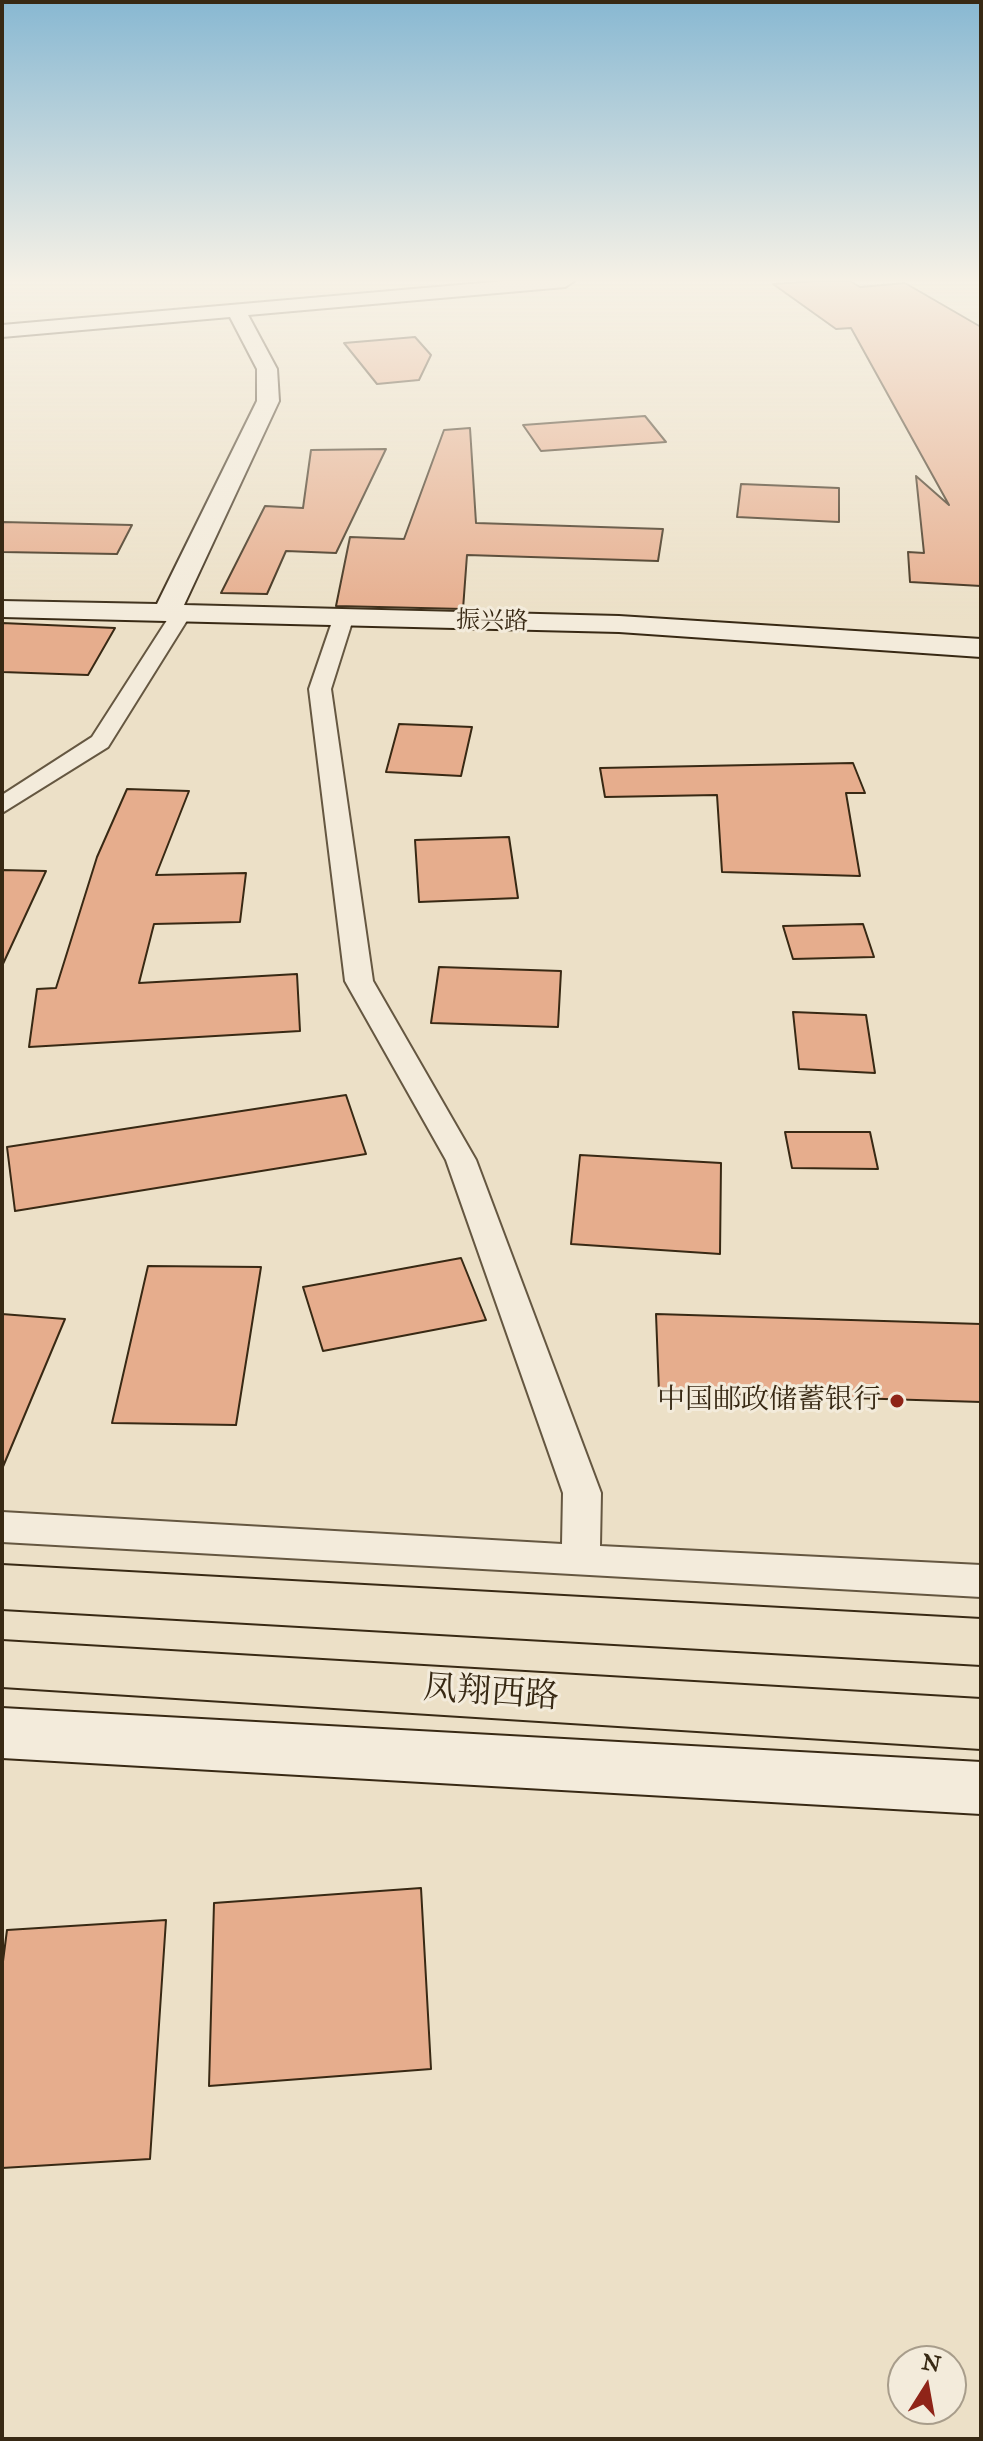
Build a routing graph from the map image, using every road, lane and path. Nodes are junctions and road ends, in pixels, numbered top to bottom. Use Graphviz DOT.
graph roads {
  1 [pos="268,395"];
  2 [pos="2,609"];
  3 [pos="173,614"];
  4 [pos="343,619"];
  5 [pos="981,648"];
  6 [pos="2,806"];
  7 [pos="2,1527"];
  8 [pos="581,1560"];
  9 [pos="981,1581"];
  10 [pos="2,1587"];
  11 [pos="981,1642"];
  12 [pos="2,1664"];
  13 [pos="981,1724"];
  14 [pos="2,1733"];
  15 [pos="981,1788"];
  1 -- 3 [label="street"];
  2 -- 3 [label="street, 振兴路"];
  3 -- 4 [label="street, 振兴路"];
  3 -- 6 [label="street"];
  4 -- 5 [label="street, 振兴路"];
  4 -- 8 [label="street"];
  7 -- 8 [label="street"];
  8 -- 9 [label="street"];
  10 -- 11 [label="main road"];
  12 -- 13 [label="main road, 凤翔西路"];
  14 -- 15 [label="street"];
}
